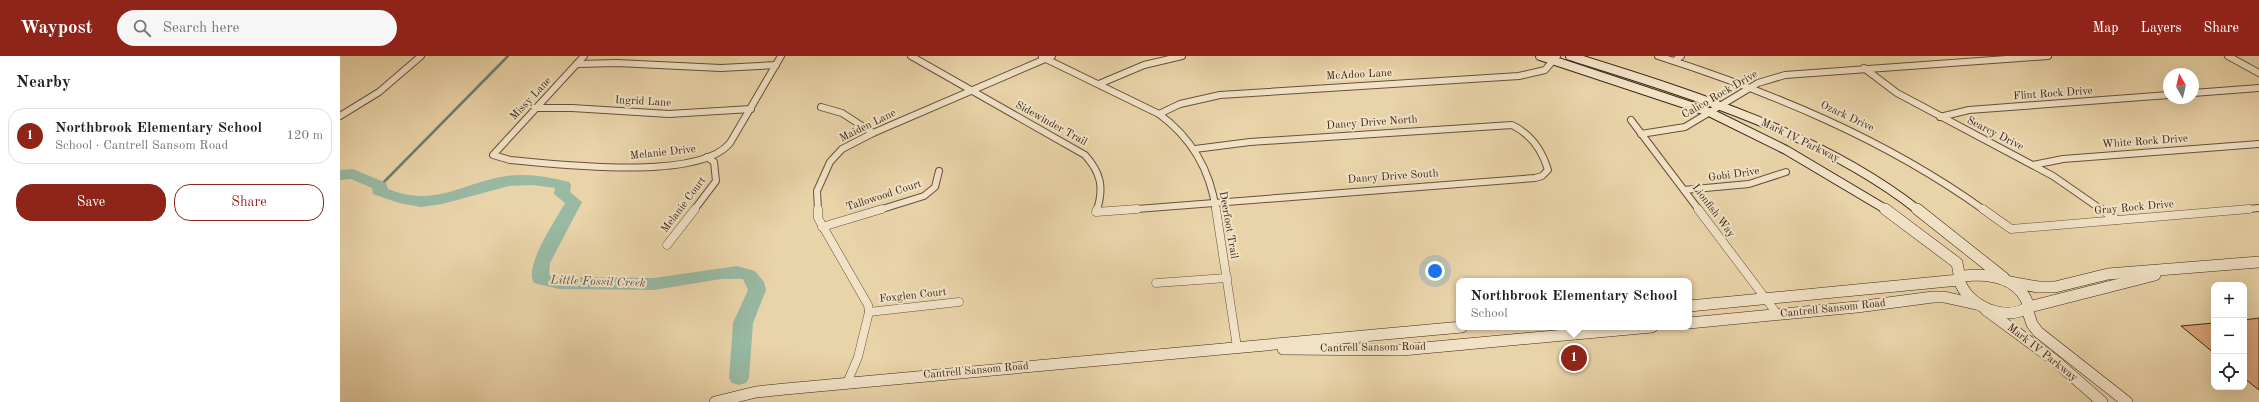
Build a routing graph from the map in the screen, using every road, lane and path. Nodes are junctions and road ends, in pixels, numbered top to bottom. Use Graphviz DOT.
graph roads {
  1 [pos="421,56"];
  2 [pos="584,56"];
  3 [pos="781,56"];
  4 [pos="911,56"];
  5 [pos="1182,56"];
  6 [pos="1540,56"];
  7 [pos="1570,56"];
  8 [pos="1658,56"];
  9 [pos="1681,56"];
  10 [pos="2047,56"];
  11 [pos="2228,56"];
  12 [pos="1046,57"];
  13 [pos="1555,58"];
  14 [pos="1674,61"];
  15 [pos="577,64"];
  16 [pos="776,64"];
  17 [pos="1602,66"];
  18 [pos="1864,68"];
  19 [pos="2259,73"];
  20 [pos="1099,84"];
  21 [pos="1750,87"];
  22 [pos="2259,88"];
  23 [pos="970,91"];
  24 [pos="2199,93"];
  25 [pos="2163,95"];
  26 [pos="1722,106"];
  27 [pos="821,107"];
  28 [pos="535,108"];
  29 [pos="751,109"];
  30 [pos="1709,112"];
  31 [pos="1159,114"];
  32 [pos="340,116"];
  33 [pos="1940,117"];
  34 [pos="1631,120"];
  35 [pos="873,133"];
  36 [pos="1642,134"];
  37 [pos="2259,144"];
  38 [pos="1195,149"];
  39 [pos="1539,151"];
  40 [pos="493,155"];
  41 [pos="707,157"];
  42 [pos="2033,165"];
  43 [pos="939,171"];
  44 [pos="1786,172"];
  45 [pos="1684,190"];
  46 [pos="1215,201"];
  47 [pos="2259,208"];
  48 [pos="2117,220"];
  49 [pos="822,227"];
  50 [pos="2011,229"];
  51 [pos="667,246"];
  52 [pos="2259,262"];
  53 [pos="2182,269"];
  54 [pos="1227,278"];
  55 [pos="1960,280"];
  56 [pos="2007,280"];
  57 [pos="1156,283"];
  58 [pos="1766,299"];
  59 [pos="959,302"];
  60 [pos="1978,305"];
  61 [pos="1692,306"];
  62 [pos="2028,308"];
  63 [pos="869,312"];
  64 [pos="1778,315"];
  65 [pos="1692,323"];
  66 [pos="1456,328"];
  67 [pos="1616,330"];
  68 [pos="1406,332"];
  69 [pos="1237,347"];
  70 [pos="1412,349"];
  71 [pos="847,383"];
  72 [pos="715,402"];
  73 [pos="2102,402"];
  74 [pos="2127,402"];
  1 -- 32 [label="street"];
  2 -- 15 [label="street, Missy Lane"];
  3 -- 16 [label="street, Melanie Drive"];
  4 -- 23 [label="street, Sidewinder Trail"];
  5 -- 20 [label="street"];
  6 -- 13 [label="main road, Mark IV Parkway"];
  7 -- 17 [label="main road, Mark IV Parkway"];
  8 -- 14 [label="street, Ozark Drive"];
  9 -- 14 [label="street"];
  10 -- 18 [label="street, Calico Rock Drive"];
  11 -- 19 [label="street"];
  12 -- 20 [label="street, Deerfoot Trail"];
  12 -- 23 [label="street, Maiden Lane"];
  13 -- 17 [label="street"];
  13 -- 30 [label="main road, Mark IV Parkway"];
  13 -- 31 [label="street, McAdoo Lane"];
  14 -- 21 [label="street, Ozark Drive"];
  15 -- 16 [label="street"];
  15 -- 28 [label="street, Missy Lane"];
  16 -- 29 [label="street, Melanie Drive"];
  17 -- 26 [label="main road, Mark IV Parkway"];
  18 -- 21 [label="street, Calico Rock Drive"];
  18 -- 33 [label="street, Searcy Drive"];
  20 -- 31 [label="street, Deerfoot Trail"];
  21 -- 26 [label="street, Calico Rock Drive"];
  21 -- 50 [label="street, Ozark Drive"];
  22 -- 24 [label="street"];
  23 -- 35 [label="street, Maiden Lane"];
  23 -- 46 [label="street, Sidewinder Trail"];
  25 -- 33 [label="street, Flint Rock Drive"];
  26 -- 30 [label="street, Calico Rock Drive"];
  26 -- 56 [label="main road, Mark IV Parkway"];
  27 -- 35 [label="street"];
  28 -- 29 [label="street, Ingrid Lane"];
  28 -- 40 [label="street, Missy Lane"];
  29 -- 41 [label="street, Melanie Drive"];
  30 -- 36 [label="street, Calico Rock Drive"];
  30 -- 55 [label="main road, Mark IV Parkway"];
  31 -- 38 [label="street, Deerfoot Trail"];
  33 -- 42 [label="street, Searcy Drive"];
  34 -- 36 [label="street, Lionfish Way"];
  35 -- 49 [label="street, Maiden Lane"];
  36 -- 45 [label="street, Lionfish Way"];
  37 -- 42 [label="street, White Rock Drive"];
  38 -- 39 [label="street, Dancy Drive North"];
  38 -- 46 [label="street, Deerfoot Trail"];
  39 -- 46 [label="street, Dancy Drive South"];
  40 -- 41 [label="street, Melanie Drive"];
  41 -- 51 [label="street, Melanie Court"];
  42 -- 48 [label="street, Searcy Drive"];
  43 -- 49 [label="street, Tallowood Court"];
  44 -- 45 [label="street, Gobi Drive"];
  45 -- 58 [label="street, Lionfish Way"];
  46 -- 54 [label="street, Deerfoot Trail"];
  47 -- 48 [label="street, Gray Rock Drive"];
  48 -- 50 [label="street, Gray Rock Drive"];
  49 -- 63 [label="street, Maiden Lane"];
  52 -- 53 [label="main road"];
  53 -- 56 [label="main road"];
  53 -- 62 [label="main road"];
  54 -- 57 [label="street"];
  54 -- 69 [label="street, Deerfoot Trail"];
  55 -- 56 [label="main road, Cantrell Sansom Road"];
  55 -- 58 [label="main road, Cantrell Sansom Road"];
  55 -- 60 [label="main road, Mark IV Parkway"];
  56 -- 62 [label="main road, Mark IV Parkway"];
  58 -- 61 [label="main road, Cantrell Sansom Road"];
  58 -- 64 [label="street, Lionfish Way"];
  59 -- 63 [label="street, Foxglen Court"];
  60 -- 62 [label="main road, Cantrell Sansom Road"];
  60 -- 64 [label="main road, Cantrell Sansom Road"];
  60 -- 73 [label="main road, Mark IV Parkway"];
  62 -- 74 [label="main road, Mark IV Parkway"];
  63 -- 71 [label="street"];
  64 -- 65 [label="main road, Cantrell Sansom Road"];
  66 -- 68 [label="main road, Cantrell Sansom Road"];
  67 -- 70 [label="main road, Cantrell Sansom Road"];
  68 -- 69 [label="main road, Cantrell Sansom Road"];
  68 -- 70 [label="main road"];
  69 -- 70 [label="main road, Cantrell Sansom Road"];
  69 -- 71 [label="main road, Cantrell Sansom Road"];
  71 -- 72 [label="main road, Cantrell Sansom Road"];
}
